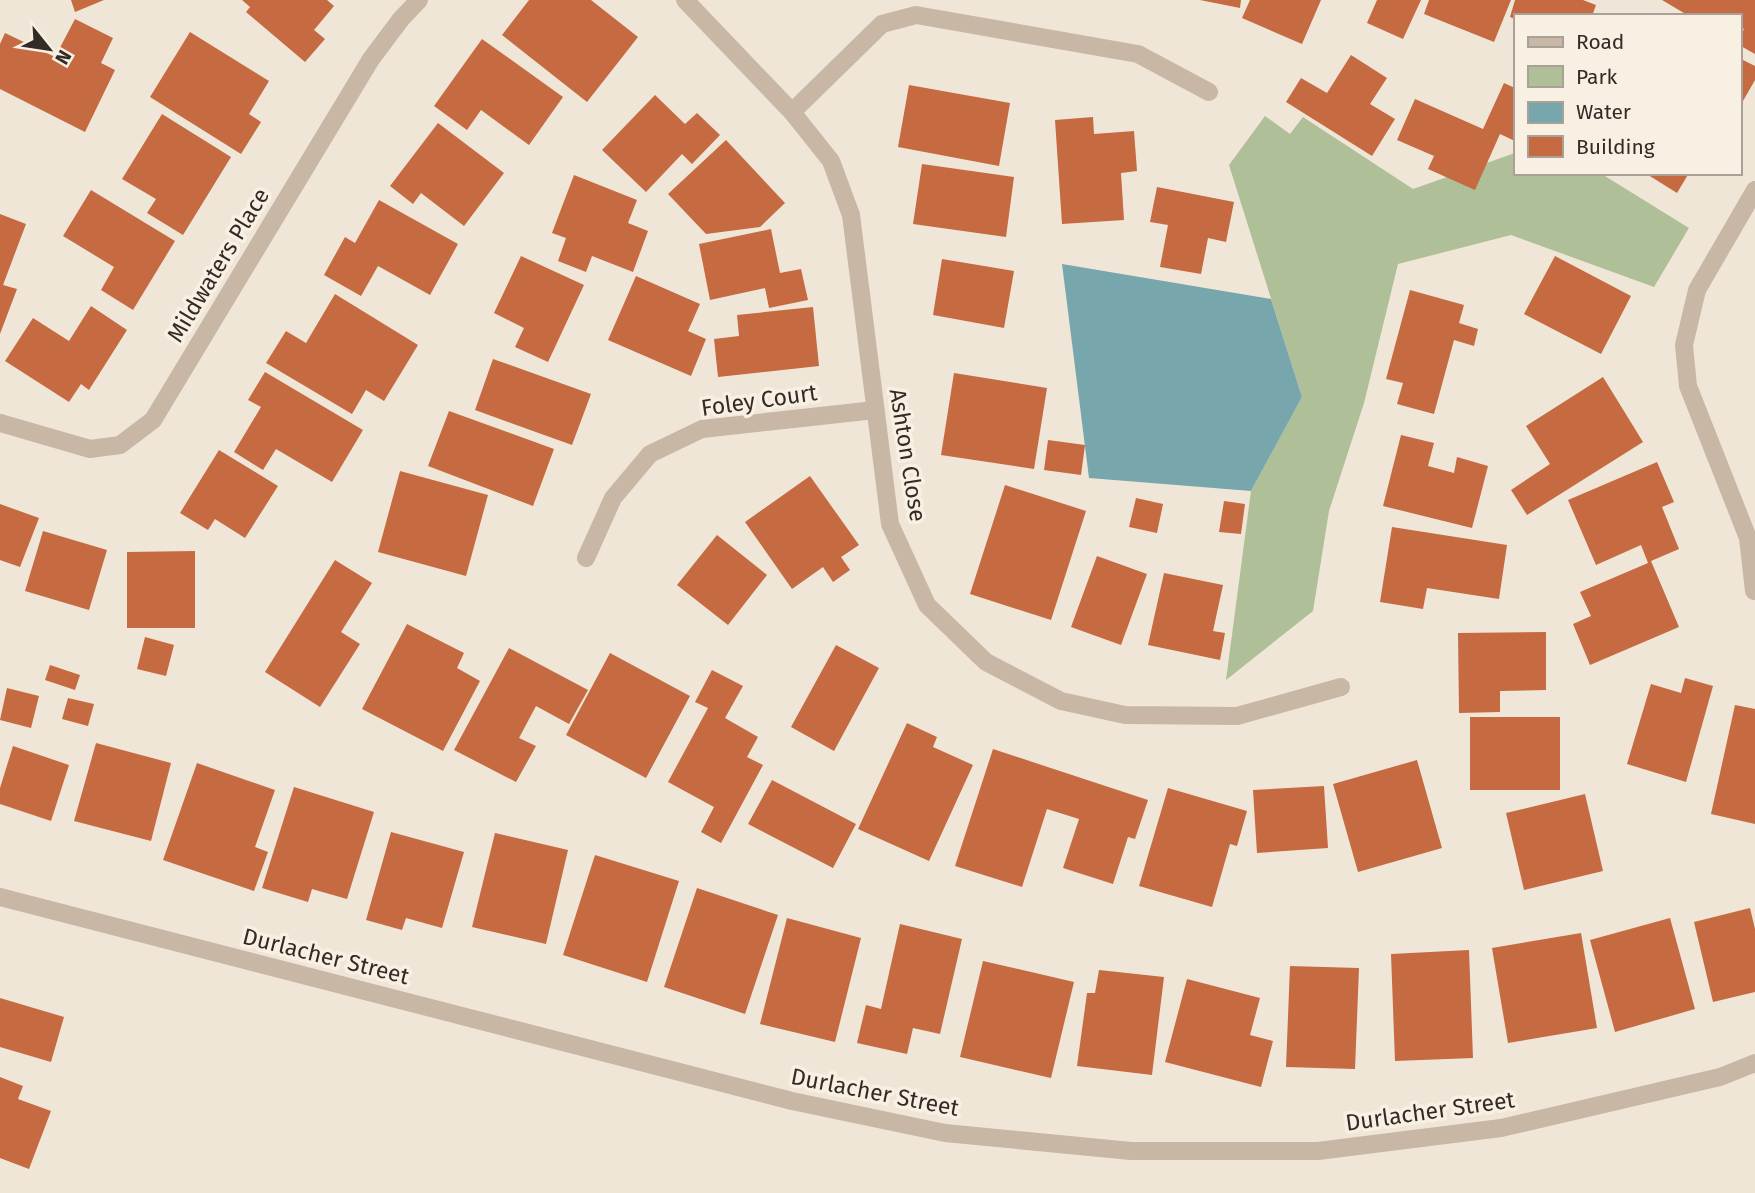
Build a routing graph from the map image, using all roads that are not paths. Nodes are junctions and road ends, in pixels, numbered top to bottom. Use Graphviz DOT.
graph roads {
  1 [pos="419,0"];
  2 [pos="685,0"];
  3 [pos="1209,92"];
  4 [pos="792,112"];
  5 [pos="1755,191"];
  6 [pos="875,410"];
  7 [pos="0,424"];
  8 [pos="586,558"];
  9 [pos="1754,591"];
  10 [pos="1341,687"];
  11 [pos="0,897"];
  12 [pos="1755,1063"];
  1 -- 7 [label="street, Mildwaters Place"];
  2 -- 4 [label="street, Ashton Close"];
  3 -- 4 [label="street"];
  4 -- 6 [label="street, Ashton Close"];
  5 -- 9 [label="street"];
  6 -- 8 [label="street, Foley Court"];
  6 -- 10 [label="street, Ashton Close"];
  11 -- 12 [label="street, Durlacher Street"];
}
